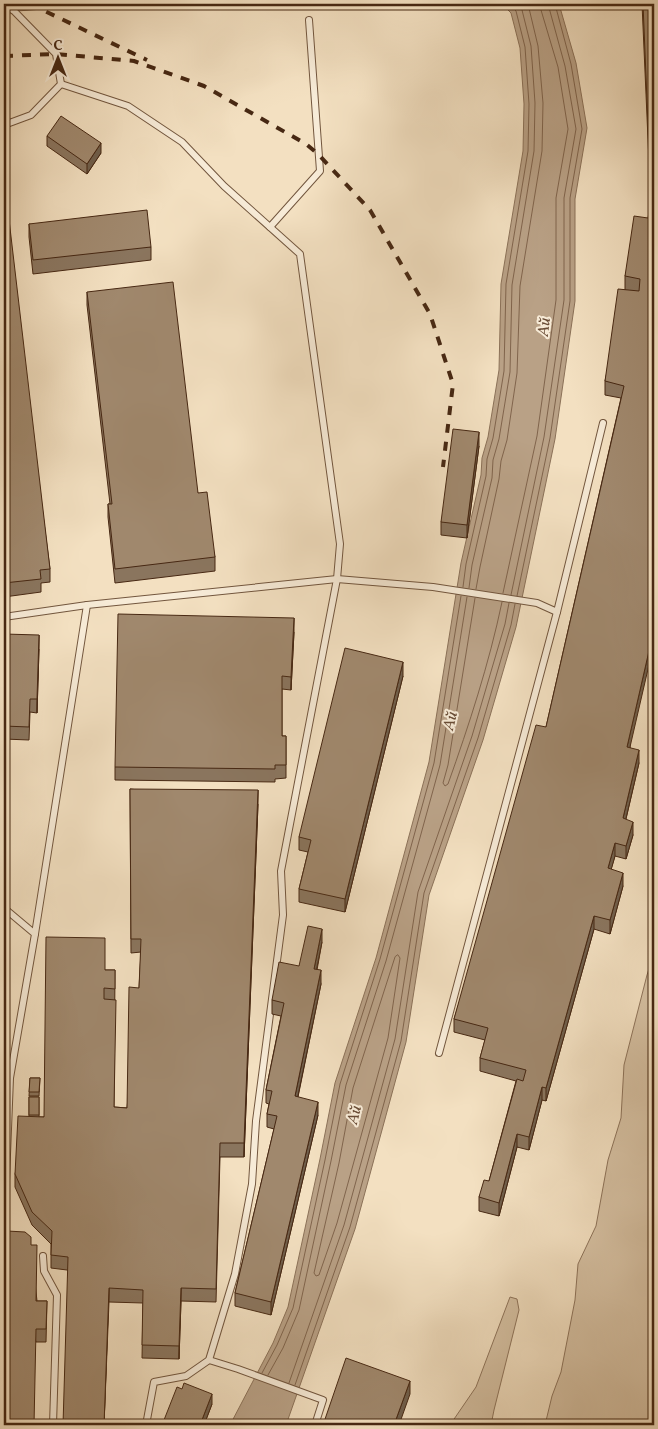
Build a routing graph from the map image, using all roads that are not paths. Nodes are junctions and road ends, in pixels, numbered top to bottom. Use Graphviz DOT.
graph roads {
  1 [pos="4,5"];
  2 [pos="309,20"];
  3 [pos="61,84"];
  4 [pos="4,125"];
  5 [pos="270,227"];
  6 [pos="603,423"];
  7 [pos="337,579"];
  8 [pos="87,605"];
  9 [pos="557,612"];
  10 [pos="4,617"];
  11 [pos="4,908"];
  12 [pos="35,934"];
  13 [pos="439,1053"];
  14 [pos="4,1205"];
  15 [pos="43,1256"];
  16 [pos="209,1360"];
  17 [pos="53,1425"];
  18 [pos="146,1425"];
  19 [pos="315,1425"];
  1 -- 3 [label="lane"];
  2 -- 5 [label="lane"];
  3 -- 4 [label="lane"];
  3 -- 5 [label="lane"];
  5 -- 7 [label="lane"];
  6 -- 9 [label="lane"];
  7 -- 8 [label="lane"];
  7 -- 9 [label="lane"];
  7 -- 16 [label="lane"];
  8 -- 10 [label="lane"];
  8 -- 12 [label="lane"];
  9 -- 13 [label="lane"];
  11 -- 12 [label="lane"];
  12 -- 14 [label="lane"];
  15 -- 17 [label="lane"];
  16 -- 18 [label="lane"];
  16 -- 19 [label="lane"];
}
